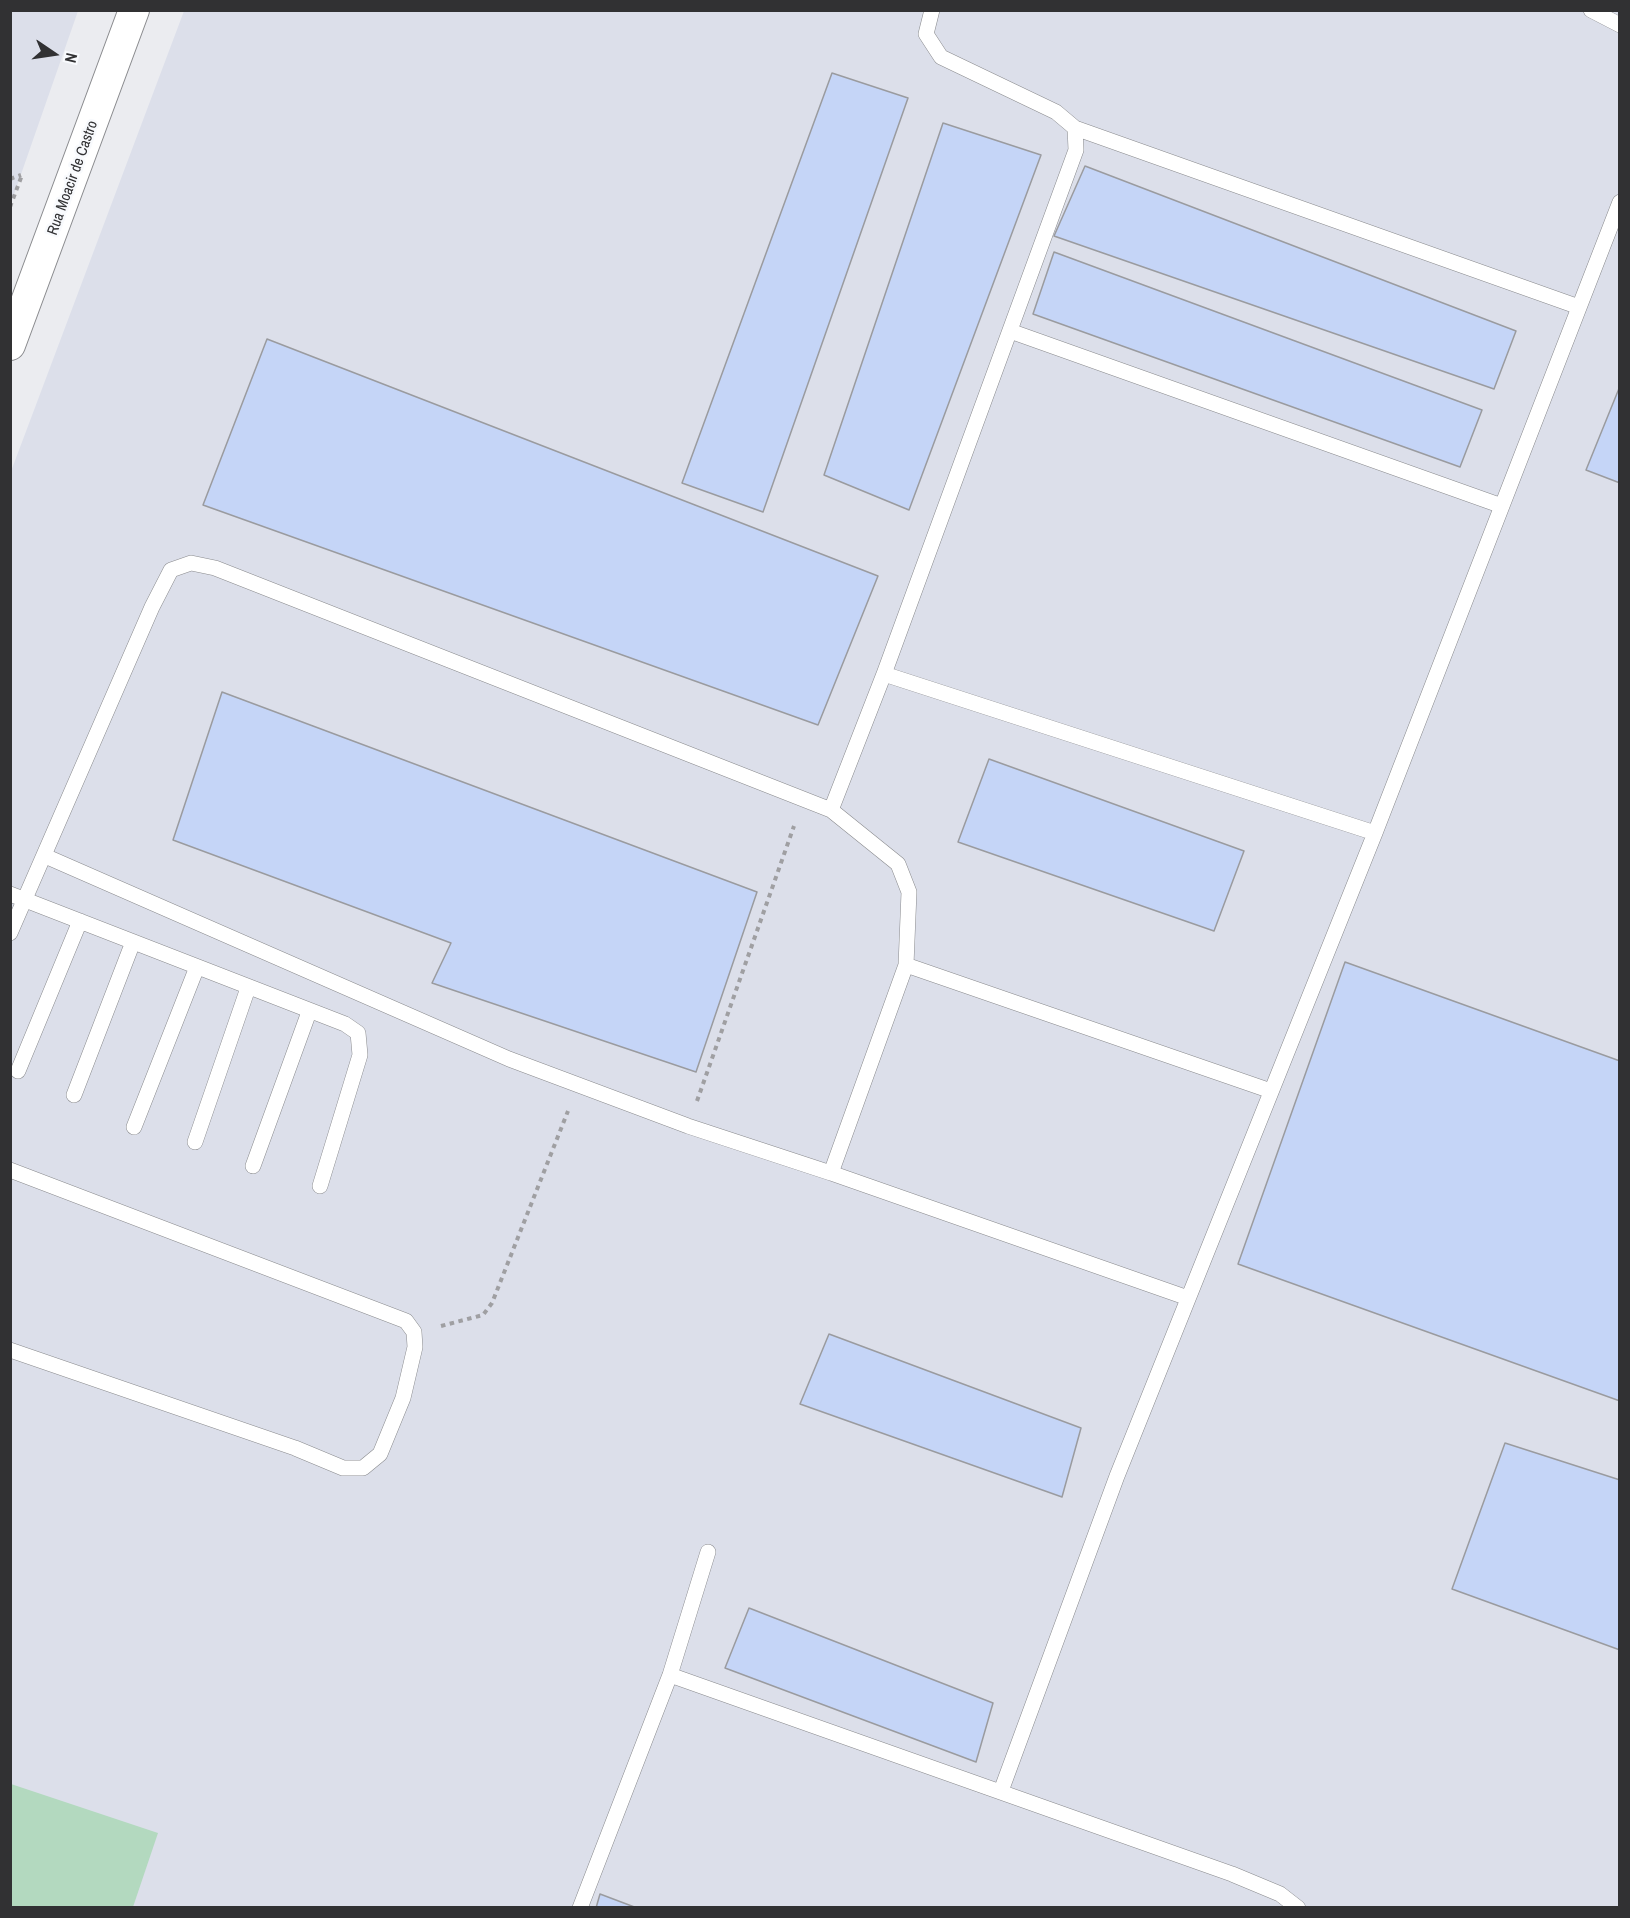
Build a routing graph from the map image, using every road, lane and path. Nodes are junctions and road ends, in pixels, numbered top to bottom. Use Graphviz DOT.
graph roads {
  1 [pos="134,10"];
  2 [pos="932,10"];
  3 [pos="1591,10"];
  4 [pos="1620,25"];
  5 [pos="1075,128"];
  6 [pos="10,179"];
  7 [pos="1620,202"];
  8 [pos="10,207"];
  9 [pos="1579,307"];
  10 [pos="1010,331"];
  11 [pos="10,345"];
  12 [pos="1502,506"];
  13 [pos="884,675"];
  14 [pos="804,799"];
  15 [pos="831,810"];
  16 [pos="1375,833"];
  17 [pos="45,856"];
  18 [pos="10,894"];
  19 [pos="26,900"];
  20 [pos="80,921"];
  21 [pos="10,933"];
  22 [pos="133,942"];
  23 [pos="906,965"];
  24 [pos="197,967"];
  25 [pos="248,988"];
  26 [pos="309,1012"];
  27 [pos="18,1071"];
  28 [pos="578,1085"];
  29 [pos="1271,1091"];
  30 [pos="74,1095"];
  31 [pos="688,1126"];
  32 [pos="134,1127"];
  33 [pos="195,1142"];
  34 [pos="253,1166"];
  35 [pos="10,1170"];
  36 [pos="831,1173"];
  37 [pos="320,1186"];
  38 [pos="1188,1298"];
  39 [pos="414,1332"];
  40 [pos="10,1350"];
  41 [pos="708,1552"];
  42 [pos="670,1676"];
  43 [pos="1001,1791"];
  44 [pos="580,1908"];
  45 [pos="1298,1908"];
  1 -- 11 [label="street, Rua Moacir de Castro"];
  2 -- 5 [label="lane"];
  3 -- 4 [label="lane"];
  5 -- 9 [label="lane"];
  5 -- 10 [label="lane"];
  6 -- 8 [label="path"];
  7 -- 9 [label="lane"];
  9 -- 12 [label="lane"];
  10 -- 12 [label="lane"];
  10 -- 13 [label="lane"];
  12 -- 16 [label="lane"];
  13 -- 15 [label="lane"];
  13 -- 16 [label="lane"];
  14 -- 15 [label="lane"];
  14 -- 17 [label="lane"];
  14 -- 31 [label="path"];
  15 -- 23 [label="lane"];
  16 -- 29 [label="lane"];
  17 -- 19 [label="lane"];
  17 -- 28 [label="lane"];
  18 -- 19 [label="lane"];
  19 -- 20 [label="lane"];
  19 -- 21 [label="lane"];
  20 -- 22 [label="lane"];
  20 -- 27 [label="lane"];
  22 -- 24 [label="lane"];
  22 -- 30 [label="lane"];
  23 -- 29 [label="lane"];
  23 -- 36 [label="lane"];
  24 -- 25 [label="lane"];
  24 -- 32 [label="lane"];
  25 -- 26 [label="lane"];
  25 -- 33 [label="lane"];
  26 -- 34 [label="lane"];
  26 -- 37 [label="lane"];
  28 -- 31 [label="lane"];
  28 -- 39 [label="path"];
  29 -- 38 [label="lane"];
  31 -- 36 [label="lane"];
  35 -- 39 [label="lane"];
  36 -- 38 [label="lane"];
  38 -- 43 [label="lane"];
  39 -- 40 [label="lane"];
  41 -- 42 [label="lane"];
  42 -- 43 [label="lane"];
  42 -- 44 [label="lane"];
  43 -- 45 [label="lane"];
}
